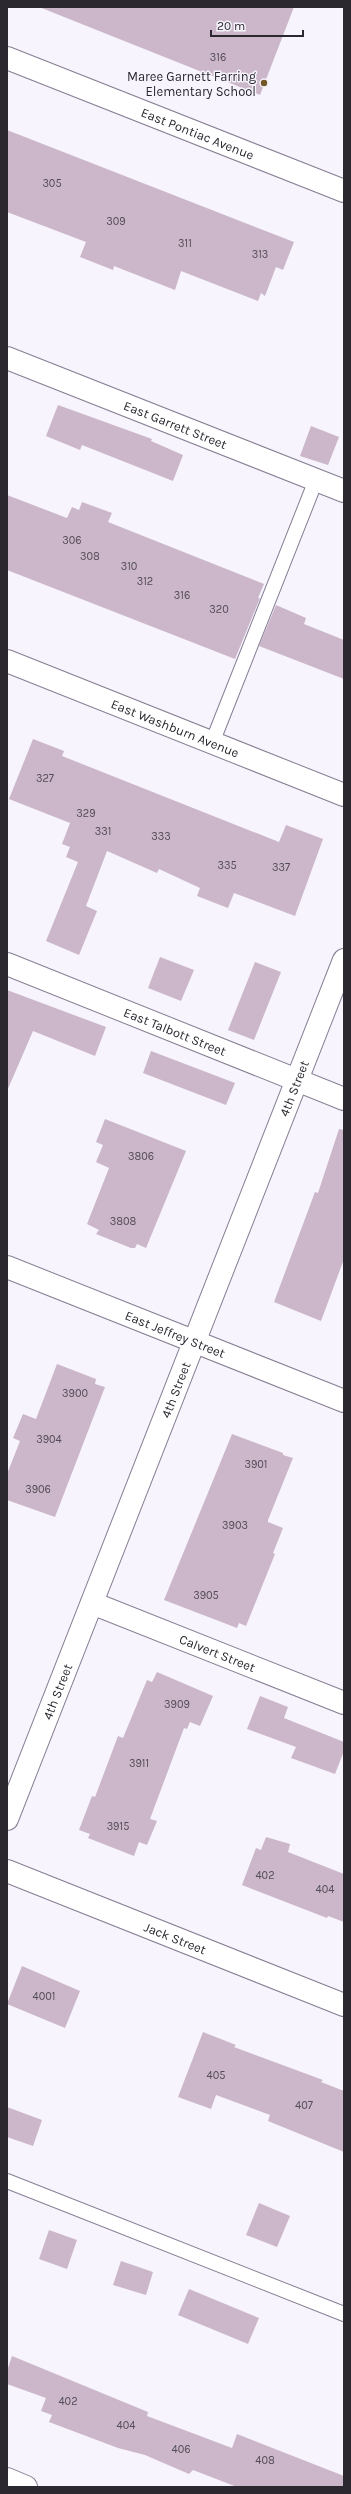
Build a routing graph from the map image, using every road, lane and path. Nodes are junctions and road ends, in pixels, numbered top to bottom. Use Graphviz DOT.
graph roads {
  1 [pos="7,58"];
  2 [pos="344,191"];
  3 [pos="7,358"];
  4 [pos="316,480"];
  5 [pos="344,491"];
  6 [pos="7,661"];
  7 [pos="212,743"];
  8 [pos="344,795"];
  9 [pos="344,960"];
  10 [pos="7,964"];
  11 [pos="297,1080"];
  12 [pos="344,1098"];
  13 [pos="7,1267"];
  14 [pos="194,1341"];
  15 [pos="344,1401"];
  16 [pos="92,1603"];
  17 [pos="344,1703"];
  18 [pos="7,1819"];
  19 [pos="7,1871"];
  20 [pos="344,2005"];
  21 [pos="7,2181"];
  22 [pos="344,2314"];
  23 [pos="7,2479"];
  24 [pos="26,2487"];
  1 -- 2 [label="street, East Pontiac Avenue"];
  3 -- 4 [label="street, East Garrett Street"];
  4 -- 5 [label="street, East Garrett Street"];
  4 -- 7 [label="lane"];
  6 -- 7 [label="street, East Washburn Avenue"];
  7 -- 8 [label="street, East Washburn Avenue"];
  9 -- 11 [label="street, 4th Street"];
  10 -- 11 [label="street, East Talbott Street"];
  11 -- 12 [label="street, East Talbott Street"];
  11 -- 14 [label="street, 4th Street"];
  13 -- 14 [label="street, East Jeffrey Street"];
  14 -- 15 [label="street, East Jeffrey Street"];
  14 -- 16 [label="street, 4th Street"];
  16 -- 17 [label="street, Calvert Street"];
  16 -- 18 [label="street, 4th Street"];
  19 -- 20 [label="street, Jack Street"];
  21 -- 22 [label="lane"];
  23 -- 24 [label="street"];
}
